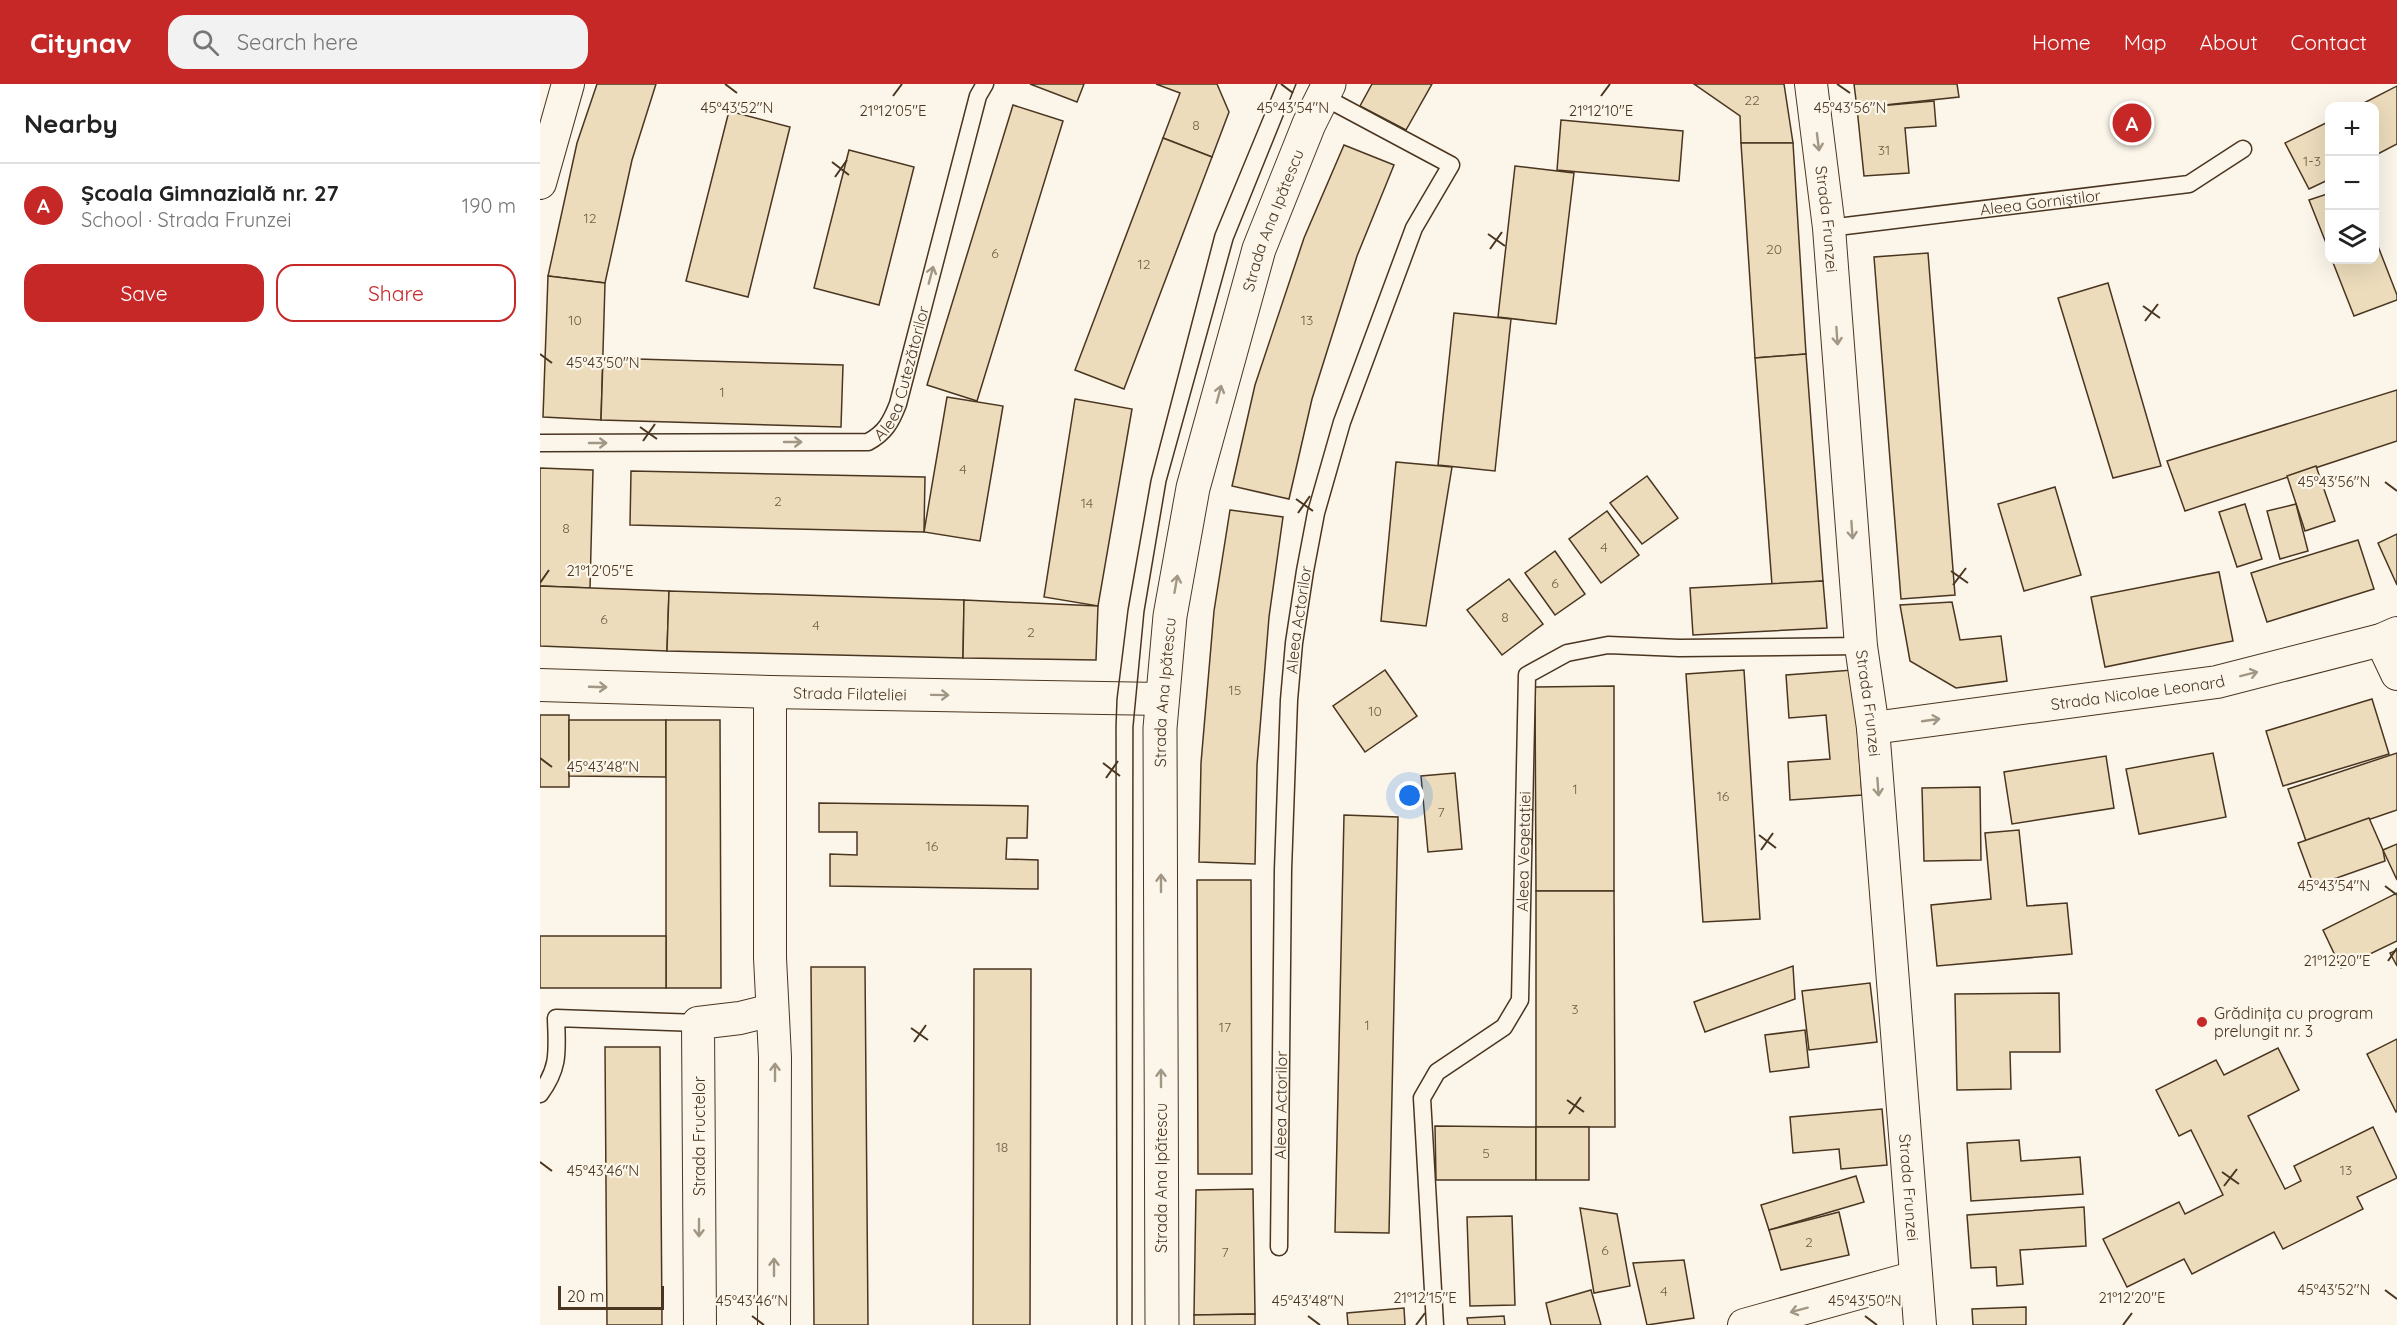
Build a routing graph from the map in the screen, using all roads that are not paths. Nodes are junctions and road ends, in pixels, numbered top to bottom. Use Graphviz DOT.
graph roads {
  1 [pos="568,84"];
  2 [pos="985,84"];
  3 [pos="1811,84"];
  4 [pos="1326,90"];
  5 [pos="2243,149"];
  6 [pos="540,183"];
  7 [pos="1829,228"];
  8 [pos="540,443"];
  9 [pos="2389,637"];
  10 [pos="1861,646"];
  11 [pos="2397,674"];
  12 [pos="540,685"];
  13 [pos="770,692"];
  14 [pos="1162,699"];
  15 [pos="1873,728"];
  16 [pos="772,1010"];
  17 [pos="698,1023"];
  18 [pos="540,1094"];
  19 [pos="1279,1247"];
  20 [pos="1916,1277"];
  21 [pos="700,1325"];
  22 [pos="774,1325"];
  23 [pos="1162,1325"];
  24 [pos="1435,1325"];
  25 [pos="1744,1325"];
  26 [pos="1920,1325"];
  1 -- 6 [label="street"];
  8 -- 2 [label="lane, Aleea Cutezătorilor, one-way"];
  3 -- 7 [label="street, Strada Frunzei, one-way"];
  14 -- 4 [label="street, Strada Ana Ipătescu, one-way"];
  4 -- 19 [label="lane, Aleea Actorilor"];
  5 -- 7 [label="lane, Aleea Gorniștilor"];
  7 -- 10 [label="street, Strada Frunzei, one-way"];
  9 -- 11 [label="street"];
  15 -- 9 [label="street, Strada Nicolae Leonard, one-way"];
  10 -- 15 [label="street, Strada Frunzei"];
  10 -- 24 [label="lane, Aleea Vegetației"];
  12 -- 13 [label="street, Strada Filateliei, one-way"];
  13 -- 14 [label="street, Strada Filateliei, one-way"];
  13 -- 16 [label="street"];
  23 -- 14 [label="street, Strada Ana Ipătescu, one-way"];
  15 -- 20 [label="street, Strada Frunzei, one-way"];
  16 -- 17 [label="street"];
  22 -- 16 [label="street, one-way"];
  17 -- 18 [label="lane"];
  17 -- 21 [label="street, Strada Fructelor, one-way"];
  20 -- 25 [label="street, one-way"];
  20 -- 26 [label="street, Strada Frunzei"];
}
